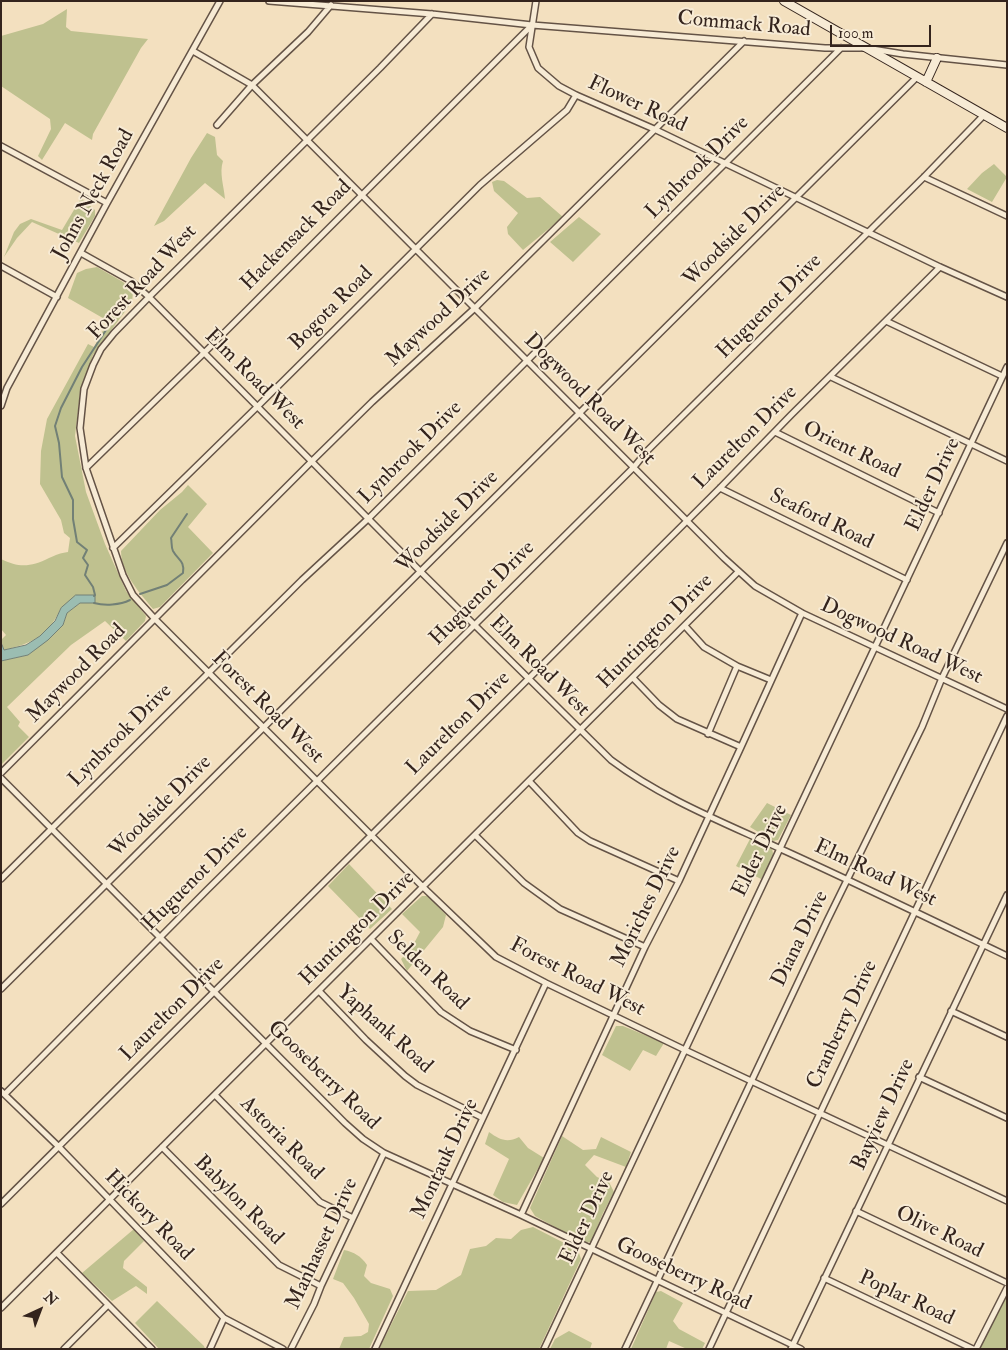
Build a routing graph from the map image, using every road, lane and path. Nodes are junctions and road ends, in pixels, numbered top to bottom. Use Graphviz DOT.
graph roads {
  1 [pos="220,1"];
  2 [pos="269,1"];
  3 [pos="536,1"];
  4 [pos="784,1"];
  5 [pos="331,5"];
  6 [pos="432,14"];
  7 [pos="532,25"];
  8 [pos="744,40"];
  9 [pos="841,48"];
  10 [pos="866,48"];
  11 [pos="193,51"];
  12 [pos="937,58"];
  13 [pos="1007,65"];
  14 [pos="917,77"];
  15 [pos="926,82"];
  16 [pos="252,85"];
  17 [pos="576,95"];
  18 [pos="984,115"];
  19 [pos="217,125"];
  20 [pos="1007,128"];
  21 [pos="654,129"];
  22 [pos="307,140"];
  23 [pos="1,146"];
  24 [pos="725,164"];
  25 [pos="924,177"];
  26 [pos="361,194"];
  27 [pos="796,198"];
  28 [pos="107,203"];
  29 [pos="1007,216"];
  30 [pos="869,232"];
  31 [pos="415,249"];
  32 [pos="81,253"];
  33 [pos="1,266"];
  34 [pos="940,267"];
  35 [pos="1007,296"];
  36 [pos="57,297"];
  37 [pos="148,297"];
  38 [pos="474,308"];
  39 [pos="886,321"];
  40 [pos="204,353"];
  41 [pos="527,361"];
  42 [pos="1007,367"];
  43 [pos="1002,376"];
  44 [pos="831,377"];
  45 [pos="1,406"];
  46 [pos="258,406"];
  47 [pos="579,413"];
  48 [pos="776,432"];
  49 [pos="971,445"];
  50 [pos="1007,461"];
  51 [pos="312,462"];
  52 [pos="634,467"];
  53 [pos="86,468"];
  54 [pos="720,488"];
  55 [pos="939,513"];
  56 [pos="369,518"];
  57 [pos="687,520"];
  58 [pos="1007,543"];
  59 [pos="113,548"];
  60 [pos="421,572"];
  61 [pos="738,572"];
  62 [pos="907,580"];
  63 [pos="802,613"];
  64 [pos="156,619"];
  65 [pos="474,625"];
  66 [pos="685,626"];
  67 [pos="875,646"];
  68 [pos="737,666"];
  69 [pos="209,672"];
  70 [pos="528,678"];
  71 [pos="633,678"];
  72 [pos="942,678"];
  73 [pos="771,680"];
  74 [pos="1007,709"];
  75 [pos="1007,716"];
  76 [pos="264,727"];
  77 [pos="580,731"];
  78 [pos="708,734"];
  79 [pos="742,747"];
  80 [pos="1,774"];
  81 [pos="1,778"];
  82 [pos="318,781"];
  83 [pos="529,782"];
  84 [pos="709,815"];
  85 [pos="51,828"];
  86 [pos="371,835"];
  87 [pos="475,835"];
  88 [pos="781,848"];
  89 [pos="1,879"];
  90 [pos="848,879"];
  91 [pos="679,880"];
  92 [pos="107,884"];
  93 [pos="423,887"];
  94 [pos="1007,895"];
  95 [pos="915,911"];
  96 [pos="161,938"];
  97 [pos="371,939"];
  98 [pos="984,944"];
  99 [pos="645,947"];
  100 [pos="1007,956"];
  101 [pos="546,983"];
  102 [pos="1,989"];
  103 [pos="318,991"];
  104 [pos="215,992"];
  105 [pos="951,1011"];
  106 [pos="613,1015"];
  107 [pos="1007,1037"];
  108 [pos="266,1044"];
  109 [pos="516,1050"];
  110 [pos="685,1050"];
  111 [pos="919,1077"];
  112 [pos="752,1081"];
  113 [pos="3,1093"];
  114 [pos="215,1095"];
  115 [pos="819,1113"];
  116 [pos="483,1118"];
  117 [pos="1007,1118"];
  118 [pos="888,1144"];
  119 [pos="58,1147"];
  120 [pos="162,1147"];
  121 [pos="384,1153"];
  122 [pos="453,1184"];
  123 [pos="109,1199"];
  124 [pos="1007,1201"];
  125 [pos="1,1204"];
  126 [pos="856,1212"];
  127 [pos="521,1215"];
  128 [pos="353,1218"];
  129 [pos="591,1250"];
  130 [pos="57,1252"];
  131 [pos="824,1278"];
  132 [pos="657,1280"];
  133 [pos="1007,1283"];
  134 [pos="321,1286"];
  135 [pos="1007,1288"];
  136 [pos="108,1306"];
  137 [pos="1,1308"];
  138 [pos="725,1313"];
  139 [pos="224,1318"];
  140 [pos="792,1347"];
  141 [pos="64,1349"];
  142 [pos="152,1349"];
  143 [pos="210,1349"];
  144 [pos="283,1349"];
  145 [pos="291,1349"];
  146 [pos="375,1349"];
  147 [pos="544,1349"];
  148 [pos="625,1349"];
  149 [pos="708,1349"];
  150 [pos="801,1349"];
  151 [pos="975,1349"];
  1 -- 11 [label="street, Johns Neck Road"];
  2 -- 5 [label="street, Commack Road"];
  3 -- 7 [label="street, Flower Road"];
  4 -- 10 [label="main road"];
  5 -- 6 [label="street, Commack Road"];
  5 -- 16 [label="street"];
  6 -- 7 [label="street, Commack Road"];
  6 -- 22 [label="street, Forest Road West"];
  7 -- 8 [label="street, Commack Road"];
  7 -- 17 [label="street, Flower Road"];
  7 -- 26 [label="street, Hackensack Road"];
  8 -- 9 [label="street, Commack Road"];
  8 -- 21 [label="street, Maywood Drive"];
  9 -- 10 [label="street, Commack Road"];
  9 -- 24 [label="street, Lynbrook Drive"];
  10 -- 12 [label="street, Commack Road"];
  10 -- 14 [label="main road"];
  11 -- 16 [label="street, Dogwood Road West"];
  11 -- 28 [label="street, Johns Neck Road"];
  12 -- 13 [label="street, Commack Road"];
  12 -- 15 [label="main road"];
  14 -- 15 [label="main road"];
  14 -- 27 [label="street, Woodside Drive"];
  15 -- 18 [label="main road"];
  16 -- 19 [label="street"];
  16 -- 22 [label="street, Dogwood Road West"];
  17 -- 21 [label="street, Flower Road"];
  17 -- 31 [label="street, Bogota Road"];
  18 -- 20 [label="main road"];
  18 -- 25 [label="street, Huguenot Drive"];
  21 -- 24 [label="street, Flower Road"];
  21 -- 38 [label="street, Maywood Drive"];
  22 -- 26 [label="street, Dogwood Road West"];
  22 -- 37 [label="street, Forest Road West"];
  23 -- 28 [label="street"];
  24 -- 27 [label="street, Flower Road"];
  24 -- 41 [label="street, Lynbrook Drive"];
  25 -- 29 [label="street"];
  25 -- 30 [label="street, Huguenot Drive"];
  26 -- 31 [label="street, Dogwood Road West"];
  26 -- 40 [label="street, Hackensack Road"];
  27 -- 30 [label="street, Flower Road"];
  27 -- 47 [label="street, Woodside Drive"];
  28 -- 32 [label="street, Johns Neck Road"];
  30 -- 34 [label="street, Flower Road"];
  30 -- 52 [label="street, Huguenot Drive"];
  31 -- 38 [label="street, Dogwood Road West"];
  31 -- 46 [label="street, Bogota Road"];
  32 -- 36 [label="street, Johns Neck Road"];
  32 -- 37 [label="street, Elm Road West"];
  33 -- 36 [label="street"];
  34 -- 35 [label="street, Flower Road"];
  34 -- 39 [label="street, Laurelton Drive"];
  36 -- 45 [label="street, Johns Neck Road"];
  37 -- 40 [label="street, Elm Road West"];
  37 -- 53 [label="street, Forest Road West"];
  38 -- 41 [label="street, Dogwood Road West"];
  38 -- 51 [label="street, Maywood Drive"];
  39 -- 43 [label="street"];
  39 -- 44 [label="street, Laurelton Drive"];
  40 -- 46 [label="street, Elm Road West"];
  40 -- 53 [label="street, Hackensack Road"];
  41 -- 47 [label="street, Dogwood Road West"];
  41 -- 56 [label="street, Lynbrook Drive"];
  42 -- 43 [label="street, Elder Drive"];
  43 -- 49 [label="street, Elder Drive"];
  44 -- 48 [label="street, Laurelton Drive"];
  44 -- 49 [label="street"];
  46 -- 51 [label="street, Elm Road West"];
  46 -- 59 [label="street, Bogota Road"];
  47 -- 52 [label="street, Dogwood Road West"];
  47 -- 60 [label="street, Woodside Drive"];
  48 -- 54 [label="street, Laurelton Drive"];
  48 -- 55 [label="street, Orient Road"];
  49 -- 50 [label="street"];
  49 -- 55 [label="street, Elder Drive"];
  51 -- 56 [label="street, Elm Road West"];
  51 -- 64 [label="street, Maywood Drive"];
  52 -- 57 [label="street, Dogwood Road West"];
  52 -- 65 [label="street, Huguenot Drive"];
  53 -- 59 [label="street, Forest Road West"];
  54 -- 57 [label="street, Laurelton Drive"];
  54 -- 62 [label="street, Seaford Road"];
  55 -- 62 [label="street, Elder Drive"];
  56 -- 60 [label="street, Elm Road West"];
  56 -- 69 [label="street, Lynbrook Drive"];
  57 -- 61 [label="street, Dogwood Road West"];
  57 -- 70 [label="street, Laurelton Drive"];
  58 -- 72 [label="street, Diana Drive"];
  59 -- 64 [label="street, Forest Road West"];
  60 -- 65 [label="street, Elm Road West"];
  60 -- 76 [label="street, Woodside Drive"];
  61 -- 63 [label="street, Dogwood Road West"];
  61 -- 66 [label="street, Huntington Drive"];
  62 -- 67 [label="street, Elder Drive"];
  63 -- 67 [label="street, Dogwood Road West"];
  63 -- 73 [label="street, Moriches Drive"];
  64 -- 69 [label="street, Forest Road West"];
  64 -- 80 [label="street, Maywood Road"];
  65 -- 70 [label="street, Elm Road West"];
  65 -- 82 [label="street, Huguenot Drive"];
  66 -- 68 [label="street"];
  66 -- 71 [label="street, Huntington Drive"];
  67 -- 72 [label="street, Dogwood Road West"];
  67 -- 88 [label="street, Elder Drive"];
  68 -- 73 [label="street"];
  68 -- 78 [label="street"];
  69 -- 76 [label="street, Forest Road West"];
  69 -- 85 [label="street, Lynbrook Drive"];
  70 -- 77 [label="street, Elm Road West"];
  70 -- 86 [label="street, Laurelton Drive"];
  71 -- 77 [label="street, Huntington Drive"];
  71 -- 78 [label="street"];
  72 -- 74 [label="street, Dogwood Road West"];
  72 -- 90 [label="street, Diana Drive"];
  73 -- 79 [label="street, Moriches Drive"];
  75 -- 95 [label="street, Cranberry Drive"];
  76 -- 82 [label="street, Forest Road West"];
  76 -- 92 [label="street, Woodside Drive"];
  77 -- 83 [label="street, Huntington Drive"];
  77 -- 84 [label="street, Elm Road West"];
  78 -- 79 [label="street"];
  79 -- 84 [label="street, Moriches Drive"];
  81 -- 85 [label="street, Gooseberry Road"];
  82 -- 86 [label="street, Forest Road West"];
  82 -- 96 [label="street, Huguenot Drive"];
  83 -- 87 [label="street, Huntington Drive"];
  83 -- 91 [label="street"];
  84 -- 88 [label="street, Elm Road West"];
  84 -- 91 [label="street, Moriches Drive"];
  85 -- 89 [label="street, Lynbrook Drive"];
  85 -- 92 [label="street, Gooseberry Road"];
  86 -- 93 [label="street, Forest Road West"];
  86 -- 104 [label="street, Laurelton Drive"];
  87 -- 93 [label="street, Huntington Drive"];
  87 -- 99 [label="street"];
  88 -- 90 [label="street, Elm Road West"];
  88 -- 110 [label="street, Elder Drive"];
  90 -- 95 [label="street, Elm Road West"];
  90 -- 112 [label="street, Diana Drive"];
  91 -- 99 [label="street, Moriches Drive"];
  92 -- 96 [label="street, Gooseberry Road"];
  92 -- 102 [label="street, Woodside Drive"];
  93 -- 97 [label="street, Huntington Drive"];
  93 -- 101 [label="street, Forest Road West"];
  94 -- 98 [label="street, Bayview Drive"];
  95 -- 98 [label="street, Elm Road West"];
  95 -- 115 [label="street, Cranberry Drive"];
  96 -- 104 [label="street, Gooseberry Road"];
  96 -- 113 [label="street, Huguenot Drive"];
  97 -- 103 [label="street, Huntington Drive"];
  97 -- 109 [label="street, Selden Road"];
  98 -- 100 [label="street, Elm Road West"];
  98 -- 105 [label="street, Bayview Drive"];
  99 -- 106 [label="street, Moriches Drive"];
  101 -- 106 [label="street, Forest Road West"];
  101 -- 109 [label="street, Montauk Drive"];
  103 -- 108 [label="street, Huntington Drive"];
  103 -- 116 [label="street, Yaphank Road"];
  104 -- 108 [label="street, Gooseberry Road"];
  104 -- 119 [label="street, Laurelton Drive"];
  105 -- 107 [label="street"];
  105 -- 111 [label="street, Bayview Drive"];
  106 -- 110 [label="street, Forest Road West"];
  106 -- 127 [label="street, Moriches Drive"];
  108 -- 114 [label="street, Huntington Drive"];
  108 -- 121 [label="street, Gooseberry Road"];
  109 -- 116 [label="street, Montauk Drive"];
  110 -- 112 [label="street, Forest Road West"];
  110 -- 129 [label="street, Elder Drive"];
  111 -- 117 [label="street"];
  111 -- 118 [label="street, Bayview Drive"];
  112 -- 115 [label="street, Forest Road West"];
  112 -- 132 [label="street, Diana Drive"];
  113 -- 119 [label="street, Hickory Road"];
  114 -- 120 [label="street, Huntington Drive"];
  114 -- 128 [label="street, Astoria Road"];
  115 -- 118 [label="street, Forest Road West"];
  115 -- 138 [label="street, Cranberry Drive"];
  116 -- 122 [label="street, Montauk Drive"];
  118 -- 124 [label="street, Forest Road West"];
  118 -- 126 [label="street, Bayview Drive"];
  119 -- 123 [label="street, Hickory Road"];
  119 -- 125 [label="street, Laurelton Drive"];
  120 -- 123 [label="street, Huntington Drive"];
  120 -- 134 [label="street, Babylon Road"];
  121 -- 122 [label="street, Gooseberry Road"];
  121 -- 128 [label="street, Manhasset Drive"];
  122 -- 127 [label="street, Gooseberry Road"];
  122 -- 146 [label="street, Montauk Drive"];
  123 -- 130 [label="street, Huntington Drive"];
  123 -- 139 [label="street, Hickory Road"];
  126 -- 131 [label="street, Bayview Drive"];
  126 -- 133 [label="street, Olive Road"];
  127 -- 129 [label="street, Gooseberry Road"];
  128 -- 134 [label="street, Manhasset Drive"];
  129 -- 132 [label="street, Gooseberry Road"];
  129 -- 147 [label="street, Elder Drive"];
  130 -- 136 [label="street"];
  130 -- 137 [label="street, Huntington Drive"];
  131 -- 140 [label="street, Bayview Drive"];
  131 -- 151 [label="street, Poplar Road"];
  132 -- 138 [label="street, Gooseberry Road"];
  132 -- 148 [label="street, Diana Drive"];
  134 -- 145 [label="street, Manhasset Drive"];
  135 -- 151 [label="street"];
  136 -- 141 [label="street"];
  136 -- 142 [label="street"];
  138 -- 140 [label="street, Gooseberry Road"];
  138 -- 149 [label="street, Cranberry Drive"];
  139 -- 143 [label="street"];
  139 -- 144 [label="street, Hickory Road"];
  140 -- 150 [label="street, Gooseberry Road"];
}
